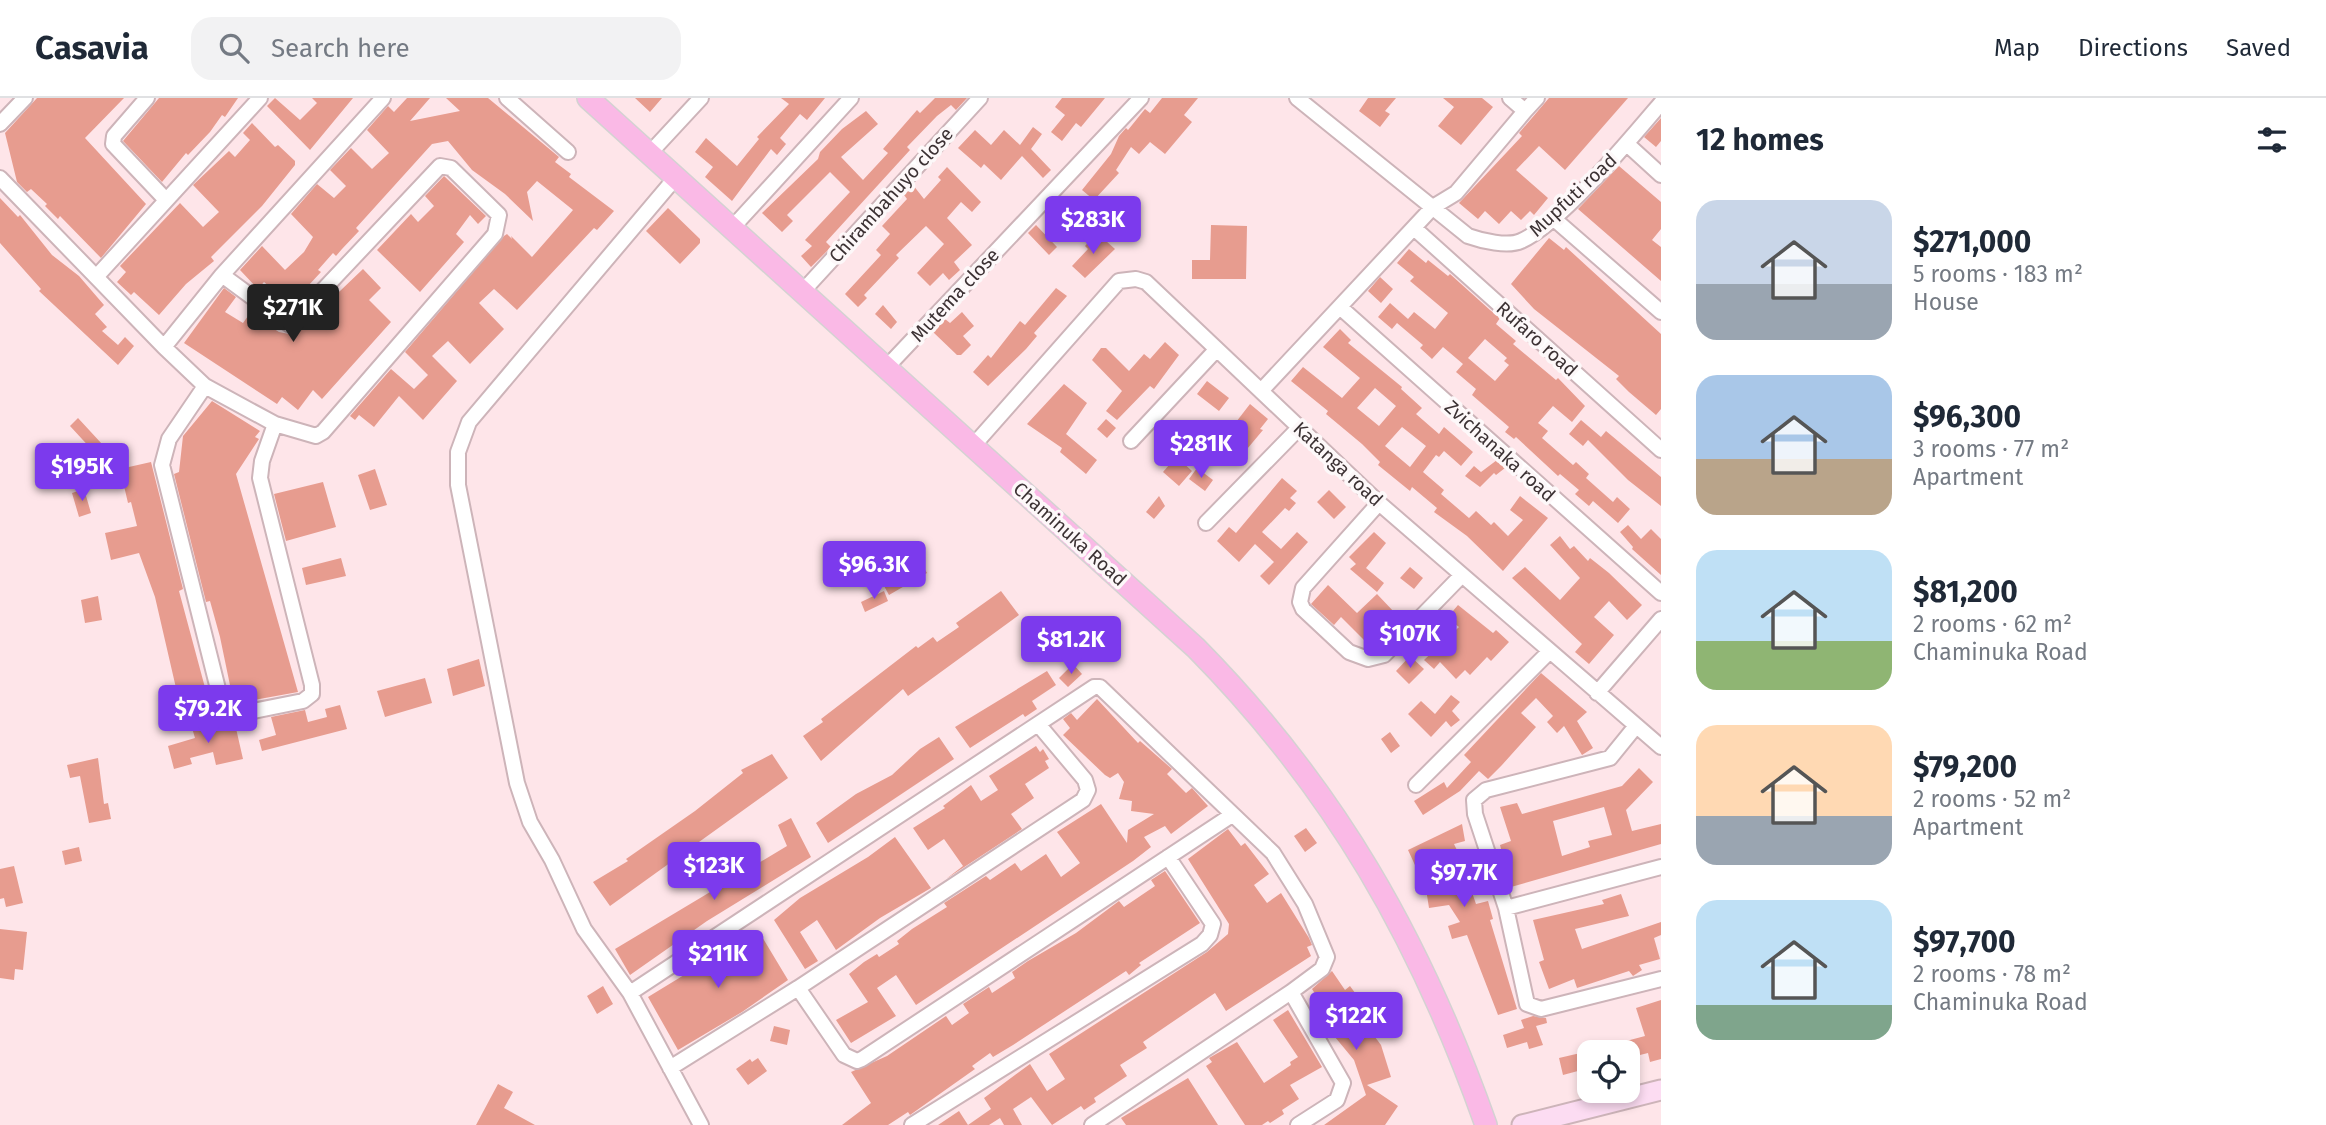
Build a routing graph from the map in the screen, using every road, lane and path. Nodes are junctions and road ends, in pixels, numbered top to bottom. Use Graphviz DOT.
graph roads {
  1 [pos="24,98"];
  2 [pos="146,98"];
  3 [pos="260,98"];
  4 [pos="383,98"];
  5 [pos="507,98"];
  6 [pos="588,98"];
  7 [pos="701,98"];
  8 [pos="851,98"];
  9 [pos="980,98"];
  10 [pos="1141,98"];
  11 [pos="1297,98"];
  12 [pos="1510,98"];
  13 [pos="1537,98"];
  14 [pos="1661,103"];
  15 [pos="1525,111"];
  16 [pos="0,124"];
  17 [pos="1627,144"];
  18 [pos="568,152"];
  19 [pos="650,153"];
  20 [pos="677,176"];
  21 [pos="1661,176"];
  22 [pos="0,178"];
  23 [pos="166,200"];
  24 [pos="1433,207"];
  25 [pos="1553,218"];
  26 [pos="733,227"];
  27 [pos="1413,228"];
  28 [pos="222,275"];
  29 [pos="97,276"];
  30 [pos="803,291"];
  31 [pos="1341,308"];
  32 [pos="1661,312"];
  33 [pos="164,347"];
  34 [pos="1216,350"];
  35 [pos="885,369"];
  36 [pos="205,386"];
  37 [pos="1261,391"];
  38 [pos="275,424"];
  39 [pos="1299,428"];
  40 [pos="1131,441"];
  41 [pos="973,446"];
  42 [pos="1661,450"];
  43 [pos="1379,503"];
  44 [pos="1206,523"];
  45 [pos="1462,575"];
  46 [pos="1661,593"];
  47 [pos="1661,619"];
  48 [pos="1550,651"];
  49 [pos="1597,693"];
  50 [pos="1038,724"];
  51 [pos="1636,726"];
  52 [pos="1661,747"];
  53 [pos="1416,785"];
  54 [pos="1232,816"];
  55 [pos="1168,857"];
  56 [pos="1661,867"];
  57 [pos="1506,908"];
  58 [pos="1661,979"];
  59 [pos="798,988"];
  60 [pos="1291,992"];
  61 [pos="630,993"];
  62 [pos="670,1068"];
  63 [pos="1661,1090"];
  64 [pos="701,1125"];
  65 [pos="912,1125"];
  66 [pos="1092,1125"];
  67 [pos="1297,1125"];
  68 [pos="1486,1125"];
  69 [pos="1522,1125"];
  1 -- 16 [label="street"];
  2 -- 23 [label="street"];
  3 -- 23 [label="street"];
  4 -- 28 [label="street"];
  5 -- 18 [label="street"];
  6 -- 19 [label="main road, Chaminuka Road"];
  7 -- 19 [label="street"];
  8 -- 26 [label="street"];
  9 -- 30 [label="street, Chirambahuyo close"];
  10 -- 35 [label="street, Mutema close"];
  11 -- 24 [label="street"];
  12 -- 15 [label="street"];
  13 -- 15 [label="street"];
  14 -- 17 [label="street, Mupfuti road"];
  15 -- 24 [label="street"];
  17 -- 21 [label="street"];
  17 -- 25 [label="street, Mupfuti road"];
  19 -- 20 [label="main road, Chaminuka Road"];
  20 -- 26 [label="main road, Chaminuka Road"];
  20 -- 61 [label="street"];
  22 -- 29 [label="street"];
  23 -- 29 [label="street"];
  24 -- 25 [label="street, Mupfuti road"];
  24 -- 27 [label="street"];
  25 -- 32 [label="street"];
  26 -- 30 [label="main road, Chaminuka Road"];
  27 -- 31 [label="street"];
  27 -- 42 [label="street, Rufaro road"];
  28 -- 33 [label="street"];
  28 -- 38 [label="street"];
  29 -- 33 [label="street"];
  30 -- 35 [label="main road, Chaminuka Road"];
  31 -- 37 [label="street"];
  31 -- 46 [label="street, Zvichanaka road"];
  33 -- 36 [label="street"];
  34 -- 37 [label="street, Katanga road"];
  34 -- 40 [label="street"];
  34 -- 41 [label="street, Katanga road"];
  35 -- 41 [label="main road, Chaminuka Road"];
  36 -- 38 [label="street"];
  36 -- 38 [label="street"];
  37 -- 39 [label="street, Katanga road"];
  39 -- 43 [label="street, Katanga road"];
  39 -- 44 [label="street"];
  41 -- 68 [label="main road, Chaminuka Road"];
  43 -- 45 [label="street, Katanga road"];
  43 -- 45 [label="street"];
  45 -- 48 [label="street, Katanga road"];
  47 -- 49 [label="street"];
  48 -- 49 [label="street, Katanga road"];
  48 -- 53 [label="street"];
  49 -- 51 [label="street, Katanga road"];
  50 -- 54 [label="street"];
  50 -- 59 [label="street"];
  50 -- 61 [label="street"];
  51 -- 52 [label="street, Katanga road"];
  51 -- 57 [label="street"];
  54 -- 55 [label="street"];
  54 -- 60 [label="street"];
  55 -- 59 [label="street"];
  55 -- 65 [label="street"];
  56 -- 57 [label="street"];
  57 -- 58 [label="street"];
  59 -- 62 [label="street"];
  60 -- 66 [label="street"];
  60 -- 67 [label="street"];
  61 -- 62 [label="street"];
  62 -- 64 [label="street"];
  63 -- 69 [label="street"];
}
